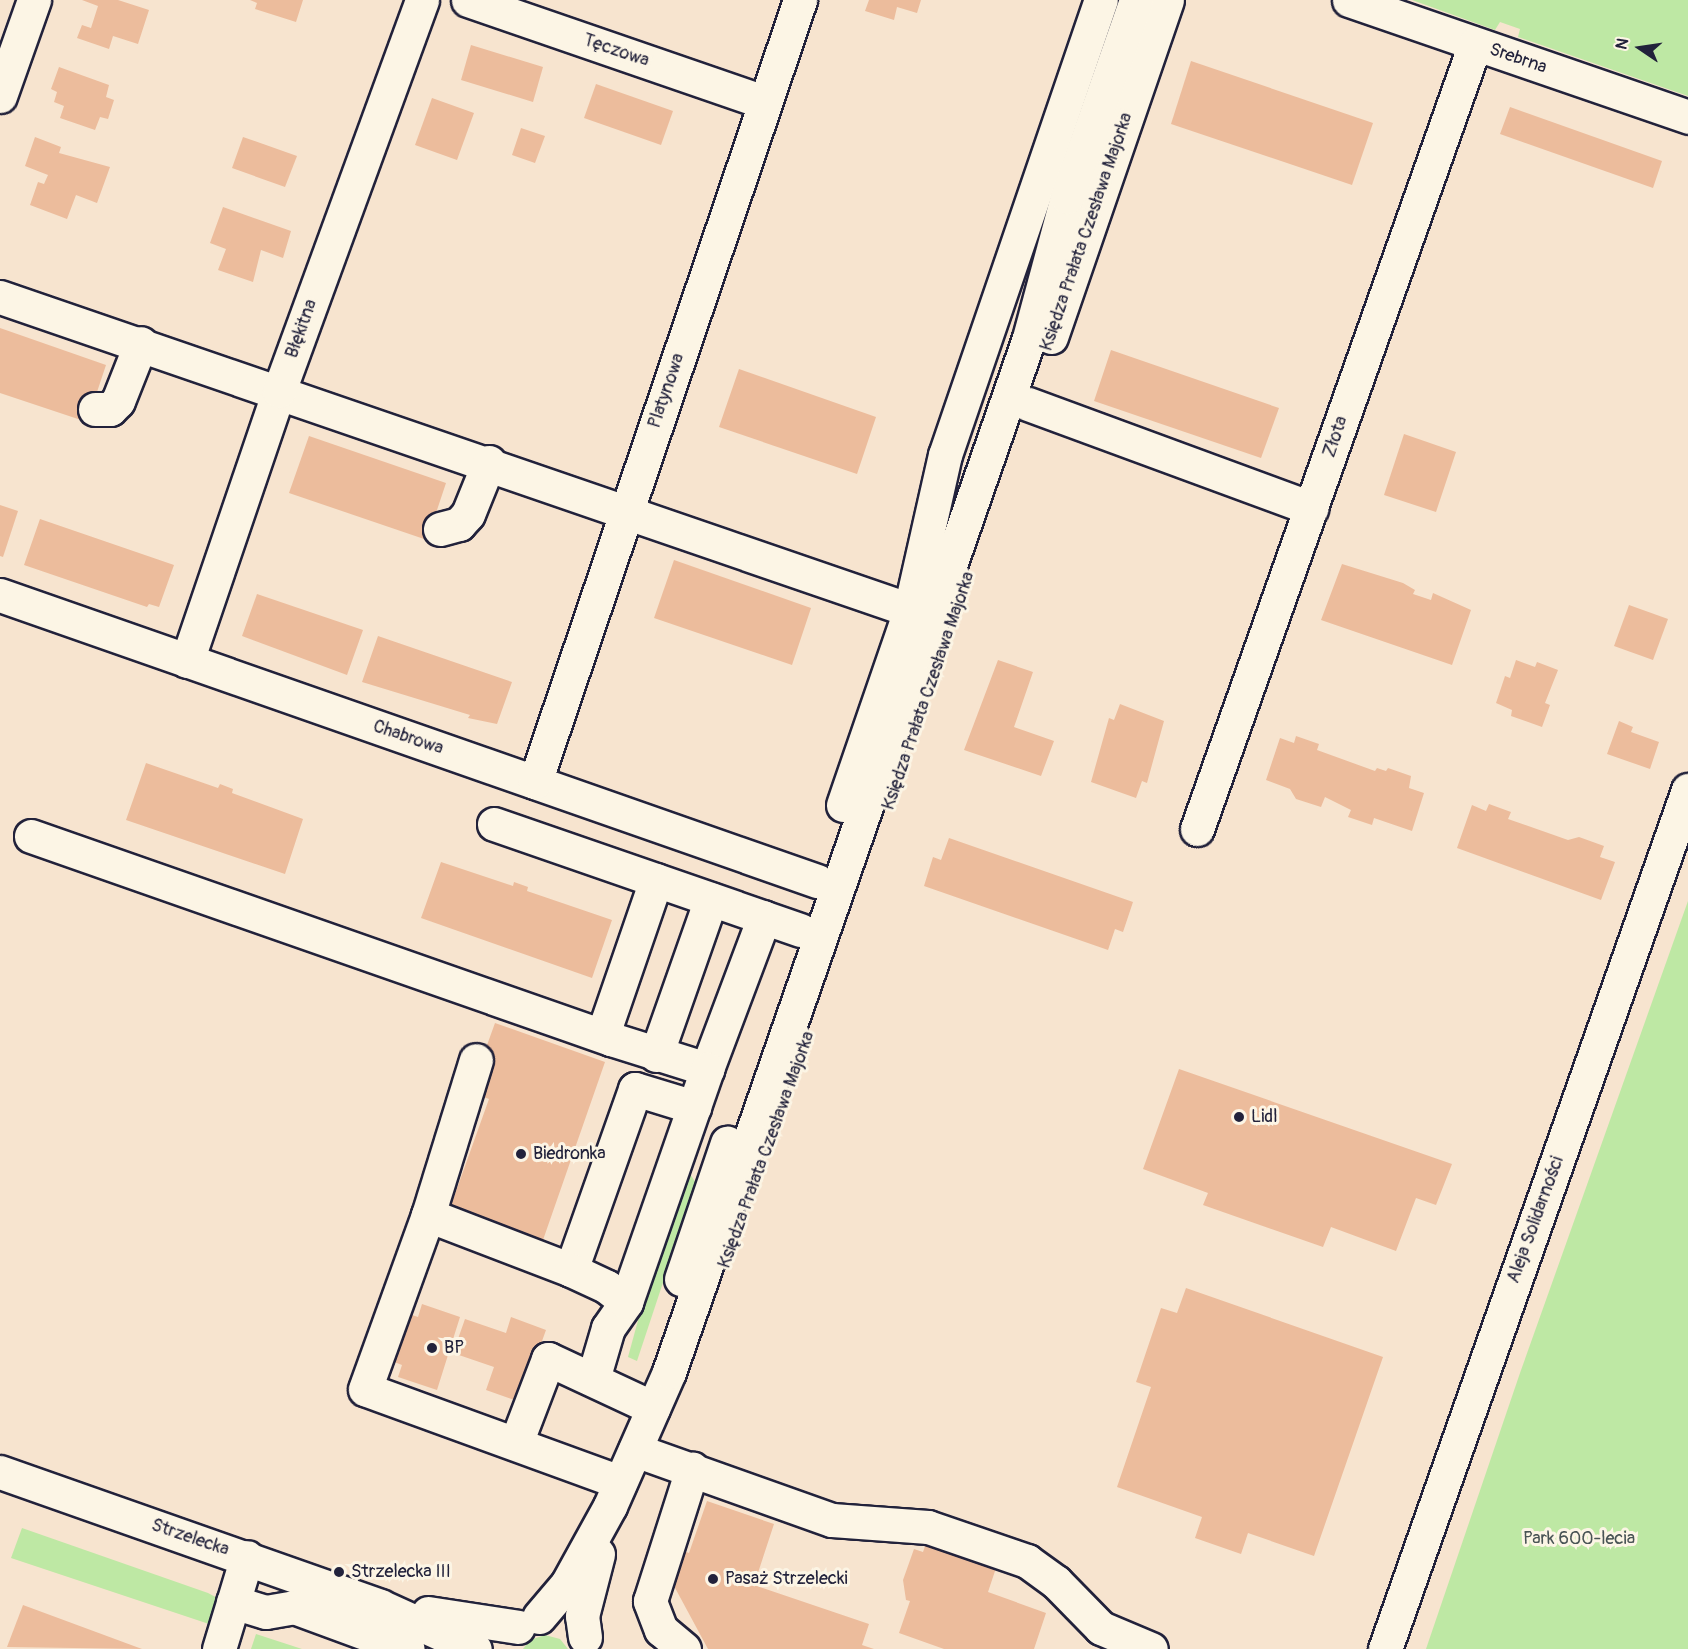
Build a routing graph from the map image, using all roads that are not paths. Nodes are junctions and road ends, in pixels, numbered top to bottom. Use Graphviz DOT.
graph roads {
  1 [pos="34,0"];
  2 [pos="422,0"];
  3 [pos="468,0"];
  4 [pos="800,0"];
  5 [pos="1101,0"];
  6 [pos="1136,0"];
  7 [pos="1167,0"];
  8 [pos="1349,0"];
  9 [pos="1495,41"];
  10 [pos="0,96"];
  11 [pos="764,102"];
  12 [pos="1688,117"];
  13 [pos="1067,197"];
  14 [pos="0,297"];
  15 [pos="141,343"];
  16 [pos="279,391"];
  17 [pos="1028,404"];
  18 [pos="95,409"];
  19 [pos="489,462"];
  20 [pos="1311,508"];
  21 [pos="627,510"];
  22 [pos="440,529"];
  23 [pos="0,595"];
  24 [pos="909,610"];
  25 [pos="187,661"];
  26 [pos="535,782"];
  27 [pos="1688,790"];
  28 [pos="494,824"];
  29 [pos="1197,830"];
  30 [pos="31,836"];
  31 [pos="656,880"];
  32 [pos="817,880"];
  33 [pos="711,899"];
  34 [pos="764,918"];
  35 [pos="800,930"];
  36 [pos="611,1039"];
  37 [pos="656,1054"];
  38 [pos="477,1060"];
  39 [pos="706,1069"];
  40 [pos="694,1107"];
  41 [pos="677,1156"];
  42 [pos="718,1168"];
  43 [pos="428,1215"];
  44 [pos="571,1270"];
  45 [pos="626,1302"];
  46 [pos="669,1372"];
  47 [pos="593,1379"];
  48 [pos="653,1408"];
  49 [pos="516,1443"];
  50 [pos="635,1450"];
  51 [pos="692,1469"];
  52 [pos="0,1472"];
  53 [pos="615,1494"];
  54 [pos="247,1557"];
  55 [pos="233,1602"];
  56 [pos="380,1606"];
  57 [pos="520,1631"];
  58 [pos="587,1643"];
  59 [pos="1142,1646"];
  60 [pos="219,1649"];
  61 [pos="408,1649"];
  62 [pos="475,1649"];
  63 [pos="684,1649"];
  64 [pos="1384,1649"];
  1 -- 10 [label="street"];
  2 -- 16 [label="street, Błękitna"];
  3 -- 11 [label="street, Tęczowa"];
  4 -- 11 [label="street, Platynowa"];
  5 -- 24 [label="street, Księdza Prałata Czesława Majorka"];
  6 -- 13 [label="street, Księdza Prałata Czesława Majorka"];
  7 -- 17 [label="street, Księdza Prałata Czesława Majorka"];
  8 -- 9 [label="street, Srebrna"];
  9 -- 12 [label="street, Srebrna"];
  9 -- 20 [label="street, Złota"];
  11 -- 21 [label="street, Platynowa"];
  13 -- 24 [label="street, Księdza Prałata Czesława Majorka"];
  13 -- 46 [label="street, Księdza Prałata Czesława Majorka"];
  14 -- 15 [label="street"];
  15 -- 16 [label="street"];
  15 -- 18 [label="street"];
  16 -- 19 [label="street"];
  16 -- 25 [label="street, Błękitna"];
  17 -- 20 [label="street"];
  17 -- 46 [label="street, Księdza Prałata Czesława Majorka"];
  19 -- 21 [label="street"];
  19 -- 22 [label="street"];
  20 -- 29 [label="street, Złota"];
  21 -- 24 [label="street"];
  21 -- 26 [label="street, Platynowa"];
  23 -- 25 [label="street, Chabrowa"];
  24 -- 32 [label="street, Księdza Prałata Czesława Majorka"];
  25 -- 26 [label="street, Chabrowa"];
  26 -- 32 [label="street, Chabrowa"];
  27 -- 64 [label="street, Aleja Solidarności"];
  28 -- 31 [label="street"];
  30 -- 36 [label="street"];
  31 -- 33 [label="street"];
  31 -- 36 [label="street"];
  32 -- 35 [label="street, Księdza Prałata Czesława Majorka"];
  33 -- 34 [label="street"];
  33 -- 37 [label="street"];
  34 -- 35 [label="street"];
  34 -- 39 [label="street"];
  35 -- 42 [label="street, Księdza Prałata Czesława Majorka"];
  36 -- 37 [label="street"];
  37 -- 39 [label="street"];
  38 -- 43 [label="street"];
  39 -- 40 [label="street"];
  40 -- 41 [label="street"];
  40 -- 44 [label="street"];
  41 -- 42 [label="street"];
  41 -- 45 [label="street"];
  42 -- 46 [label="street, Księdza Prałata Czesława Majorka"];
  43 -- 44 [label="street"];
  43 -- 49 [label="street"];
  44 -- 45 [label="street"];
  45 -- 47 [label="street"];
  46 -- 48 [label="street, Księdza Prałata Czesława Majorka"];
  47 -- 48 [label="street"];
  47 -- 49 [label="street"];
  48 -- 50 [label="street, Księdza Prałata Czesława Majorka"];
  49 -- 53 [label="street"];
  50 -- 51 [label="street"];
  50 -- 53 [label="street, Księdza Prałata Czesława Majorka"];
  51 -- 59 [label="street"];
  51 -- 63 [label="street"];
  52 -- 54 [label="street, Strzelecka"];
  53 -- 57 [label="street, Księdza Prałata Czesława Majorka"];
  53 -- 58 [label="street, Księdza Prałata Czesława Majorka"];
  54 -- 55 [label="street"];
  54 -- 56 [label="street, Strzelecka"];
  55 -- 60 [label="street"];
  55 -- 61 [label="street"];
  56 -- 57 [label="street, Strzelecka"];
  56 -- 62 [label="street, Strzelecka"];
  57 -- 58 [label="street, Strzelecka"];
}
